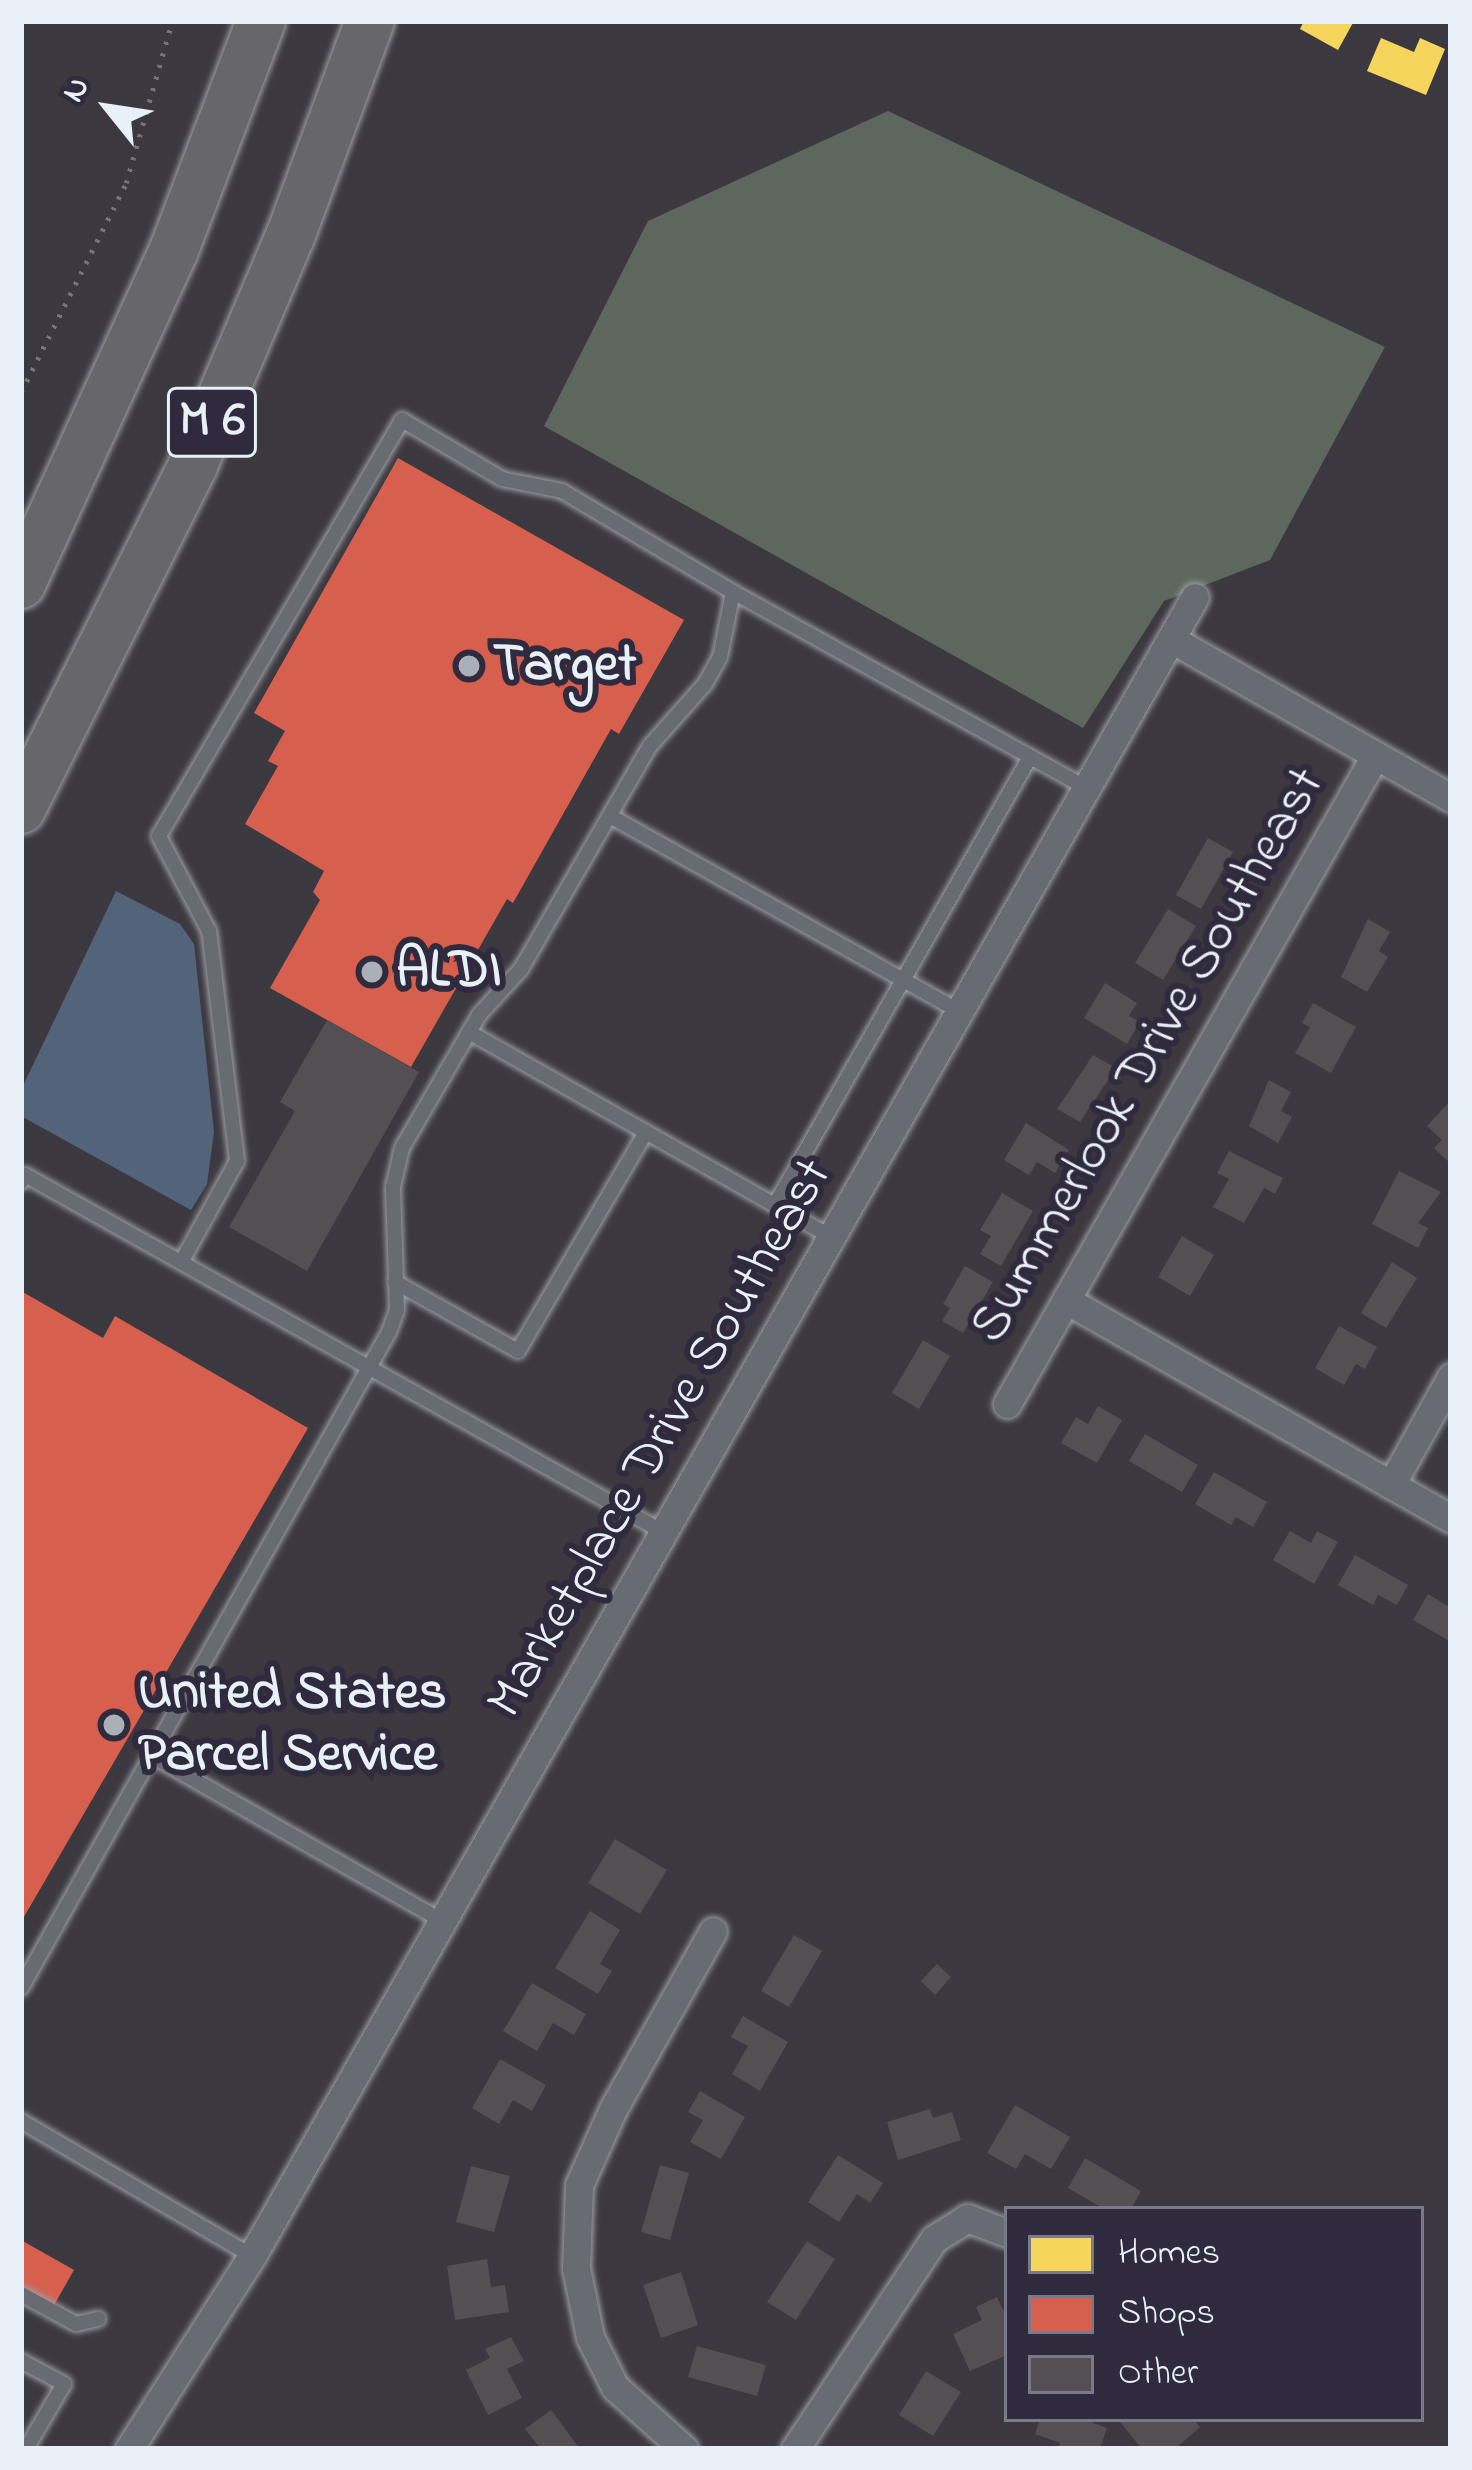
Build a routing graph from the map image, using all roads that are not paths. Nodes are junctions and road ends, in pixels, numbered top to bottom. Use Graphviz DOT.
graph roads {
  1 [pos="261,21"];
  2 [pos="370,21"];
  3 [pos="23,580"];
  4 [pos="733,592"];
  5 [pos="1196,597"];
  6 [pos="111,635"];
  7 [pos="1171,639"];
  8 [pos="1375,755"];
  9 [pos="1030,757"];
  10 [pos="1086,788"];
  11 [pos="1451,798"];
  12 [pos="21,809"];
  13 [pos="610,816"];
  14 [pos="21,840"];
  15 [pos="903,980"];
  16 [pos="958,1011"];
  17 [pos="469,1032"];
  18 [pos="646,1132"];
  19 [pos="21,1182"];
  20 [pos="775,1205"];
  21 [pos="831,1237"];
  22 [pos="182,1262"];
  23 [pos="395,1282"];
  24 [pos="1066,1300"];
  25 [pos="371,1365"];
  26 [pos="1451,1377"];
  27 [pos="1007,1404"];
  28 [pos="1391,1485"];
  29 [pos="1451,1519"];
  30 [pos="663,1532"];
  31 [pos="152,1756"];
  32 [pos="442,1921"];
  33 [pos="713,1931"];
  34 [pos="23,1977"];
  35 [pos="21,2121"];
  36 [pos="1004,2232"];
  37 [pos="252,2256"];
  38 [pos="21,2294"];
  39 [pos="98,2319"];
  40 [pos="21,2361"];
  41 [pos="26,2449"];
  42 [pos="129,2449"];
  43 [pos="684,2449"];
  44 [pos="795,2449"];
  1 -- 3 [label="highway, M 6"];
  2 -- 6 [label="highway, M 6"];
  4 -- 9 [label="lane"];
  4 -- 13 [label="lane"];
  4 -- 22 [label="lane"];
  5 -- 7 [label="street, Marketplace Drive Southeast"];
  6 -- 12 [label="highway, M 6"];
  6 -- 14 [label="highway"];
  7 -- 8 [label="street"];
  7 -- 10 [label="street, Marketplace Drive Southeast"];
  8 -- 11 [label="street"];
  8 -- 24 [label="street, Summerlook Drive Southeast"];
  9 -- 10 [label="lane"];
  9 -- 15 [label="lane"];
  10 -- 16 [label="street, Marketplace Drive Southeast"];
  13 -- 15 [label="lane"];
  13 -- 17 [label="lane"];
  15 -- 16 [label="lane"];
  15 -- 20 [label="lane"];
  16 -- 21 [label="street, Marketplace Drive Southeast"];
  17 -- 18 [label="lane"];
  17 -- 23 [label="lane"];
  18 -- 20 [label="lane"];
  18 -- 23 [label="lane"];
  19 -- 22 [label="lane"];
  20 -- 21 [label="lane"];
  21 -- 30 [label="street, Marketplace Drive Southeast"];
  22 -- 25 [label="lane"];
  23 -- 25 [label="lane"];
  24 -- 27 [label="street, Summerlook Drive Southeast"];
  24 -- 28 [label="street"];
  25 -- 30 [label="lane"];
  25 -- 31 [label="lane"];
  26 -- 28 [label="street"];
  28 -- 29 [label="street"];
  30 -- 32 [label="street, Marketplace Drive Southeast"];
  31 -- 32 [label="lane"];
  31 -- 34 [label="lane"];
  32 -- 37 [label="street, Marketplace Drive Southeast"];
  33 -- 43 [label="street"];
  35 -- 37 [label="lane"];
  36 -- 44 [label="street"];
  37 -- 42 [label="street, Marketplace Drive Southeast"];
  38 -- 39 [label="lane"];
  40 -- 41 [label="lane"];
}
